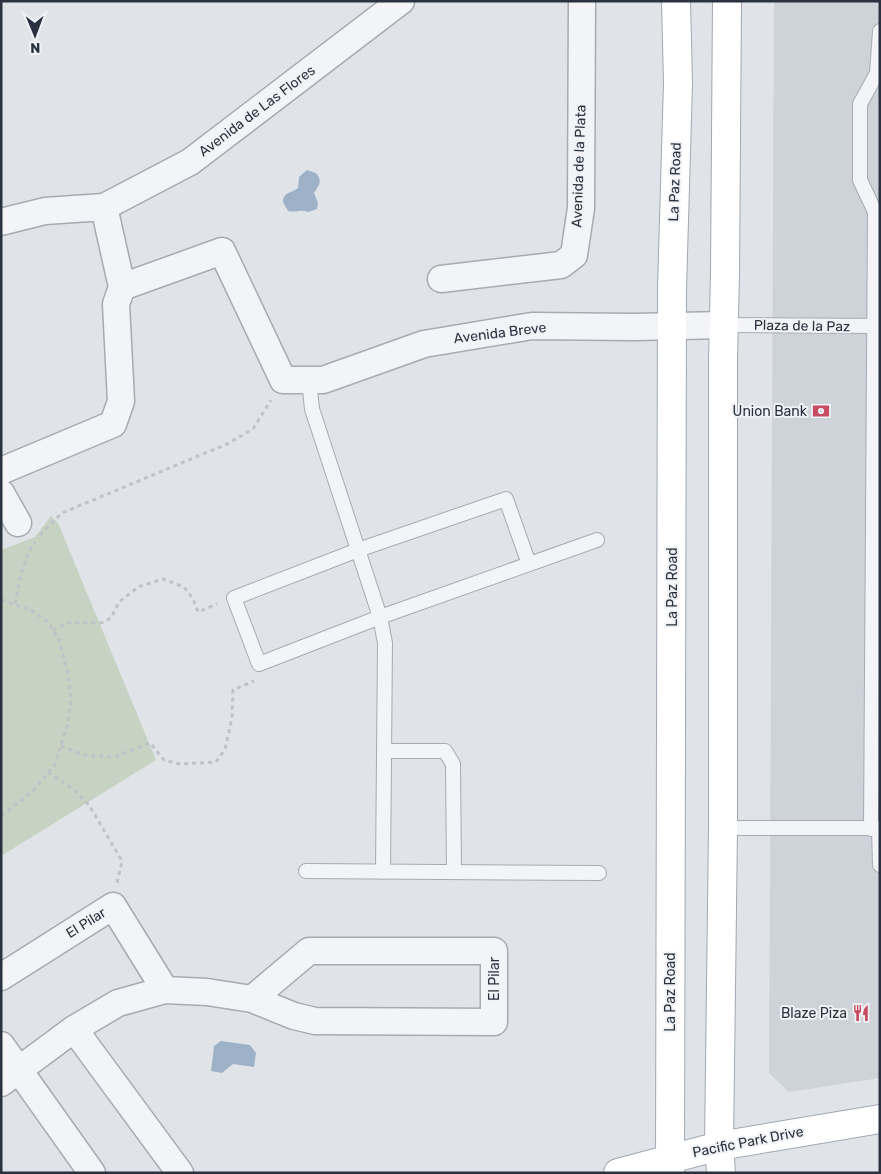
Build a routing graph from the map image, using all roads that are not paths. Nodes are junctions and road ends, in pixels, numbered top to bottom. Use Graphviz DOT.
graph roads {
  1 [pos="401,1"];
  2 [pos="582,1"];
  3 [pos="676,1"];
  4 [pos="727,1"];
  5 [pos="880,31"];
  6 [pos="104,207"];
  7 [pos="1,222"];
  8 [pos="441,279"];
  9 [pos="122,287"];
  10 [pos="724,325"];
  11 [pos="673,326"];
  12 [pos="878,326"];
  13 [pos="309,380"];
  14 [pos="1,471"];
  15 [pos="1,493"];
  16 [pos="18,523"];
  17 [pos="597,540"];
  18 [pos="358,550"];
  19 [pos="529,564"];
  20 [pos="380,617"];
  21 [pos="384,751"];
  22 [pos="723,828"];
  23 [pos="877,828"];
  24 [pos="880,865"];
  25 [pos="306,872"];
  26 [pos="384,872"];
  27 [pos="454,872"];
  28 [pos="599,873"];
  29 [pos="1,977"];
  30 [pos="165,990"];
  31 [pos="252,999"];
  32 [pos="74,1029"];
  33 [pos="1,1045"];
  34 [pos="10,1076"];
  35 [pos="880,1119"];
  36 [pos="719,1146"];
  37 [pos="670,1165"];
  38 [pos="92,1173"];
  39 [pos="180,1173"];
  40 [pos="618,1173"];
  41 [pos="721,1173"];
  1 -- 6 [label="street, Avenida de Las Flores"];
  2 -- 8 [label="street, Avenida de la Plata"];
  3 -- 11 [label="main road, La Paz Road"];
  4 -- 10 [label="main road"];
  5 -- 12 [label="lane"];
  6 -- 7 [label="street"];
  6 -- 9 [label="street"];
  9 -- 13 [label="street, Avenida Breve"];
  9 -- 14 [label="street"];
  10 -- 11 [label="street, Avenida Breve"];
  10 -- 12 [label="lane, Plaza de la Paz"];
  10 -- 22 [label="main road"];
  11 -- 13 [label="street, Avenida Breve"];
  11 -- 37 [label="main road, La Paz Road"];
  12 -- 23 [label="lane"];
  13 -- 18 [label="lane"];
  15 -- 16 [label="street"];
  17 -- 19 [label="lane"];
  18 -- 19 [label="lane"];
  18 -- 20 [label="lane"];
  18 -- 20 [label="lane"];
  19 -- 20 [label="lane"];
  20 -- 21 [label="lane"];
  21 -- 26 [label="lane"];
  21 -- 27 [label="lane"];
  22 -- 23 [label="lane"];
  22 -- 36 [label="main road"];
  23 -- 24 [label="lane"];
  25 -- 26 [label="lane"];
  26 -- 27 [label="lane"];
  27 -- 28 [label="lane"];
  29 -- 30 [label="street, El Pilar"];
  30 -- 31 [label="street, El Pilar"];
  30 -- 32 [label="street, El Pilar"];
  31 -- 31 [label="street, El Pilar"];
  32 -- 34 [label="street, El Pilar"];
  32 -- 39 [label="street"];
  33 -- 34 [label="street"];
  34 -- 38 [label="street"];
  35 -- 36 [label="main road, Pacific Park Drive"];
  36 -- 37 [label="main road, Pacific Park Drive"];
  36 -- 41 [label="main road"];
  37 -- 40 [label="main road, Pacific Park Drive"];
}
